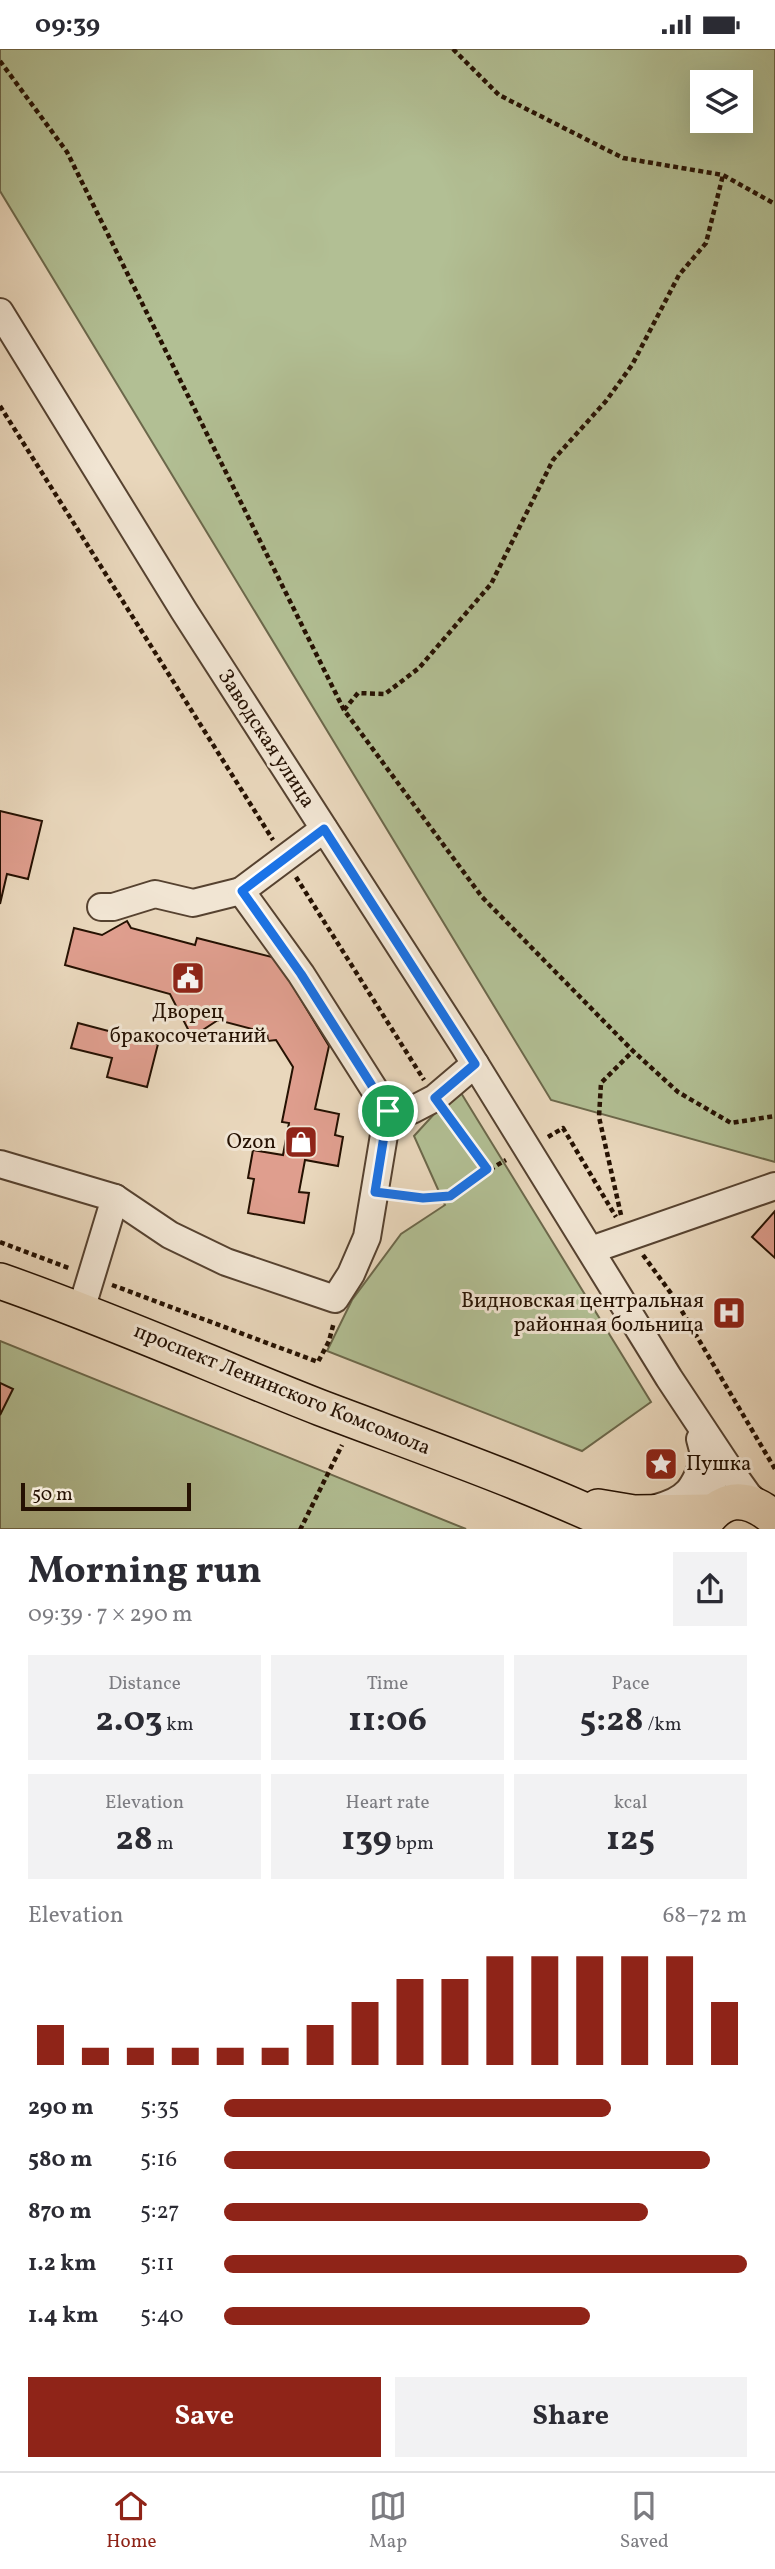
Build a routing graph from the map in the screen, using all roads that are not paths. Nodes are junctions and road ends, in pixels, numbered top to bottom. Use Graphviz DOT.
graph roads {
  1 [pos="0,312"];
  2 [pos="324,829"];
  3 [pos="242,891"];
  4 [pos="101,907"];
  5 [pos="475,1064"];
  6 [pos="388,1111"];
  7 [pos="0,1164"];
  8 [pos="775,1186"];
  9 [pos="115,1198"];
  10 [pos="591,1250"];
  11 [pos="0,1281"];
  12 [pos="86,1294"];
  13 [pos="669,1378"];
  14 [pos="705,1458"];
  15 [pos="770,1514"];
  16 [pos="709,1516"];
  17 [pos="631,1521"];
  1 -- 2 [label="street, Заводская улица"];
  2 -- 3 [label="street"];
  2 -- 5 [label="street, Заводская улица"];
  3 -- 4 [label="street"];
  3 -- 6 [label="street"];
  5 -- 6 [label="street"];
  5 -- 10 [label="street, Заводская улица"];
  6 -- 9 [label="street"];
  7 -- 9 [label="street"];
  8 -- 10 [label="street"];
  9 -- 12 [label="street"];
  10 -- 13 [label="street, Заводская улица"];
  11 -- 12 [label="main road, проспект Ленинского Комсомола"];
  12 -- 17 [label="main road, проспект Ленинского Комсомола"];
  13 -- 14 [label="street"];
  13 -- 15 [label="street"];
  14 -- 16 [label="street"];
  14 -- 17 [label="street"];
  15 -- 16 [label="main road"];
  16 -- 17 [label="main road"];
}
